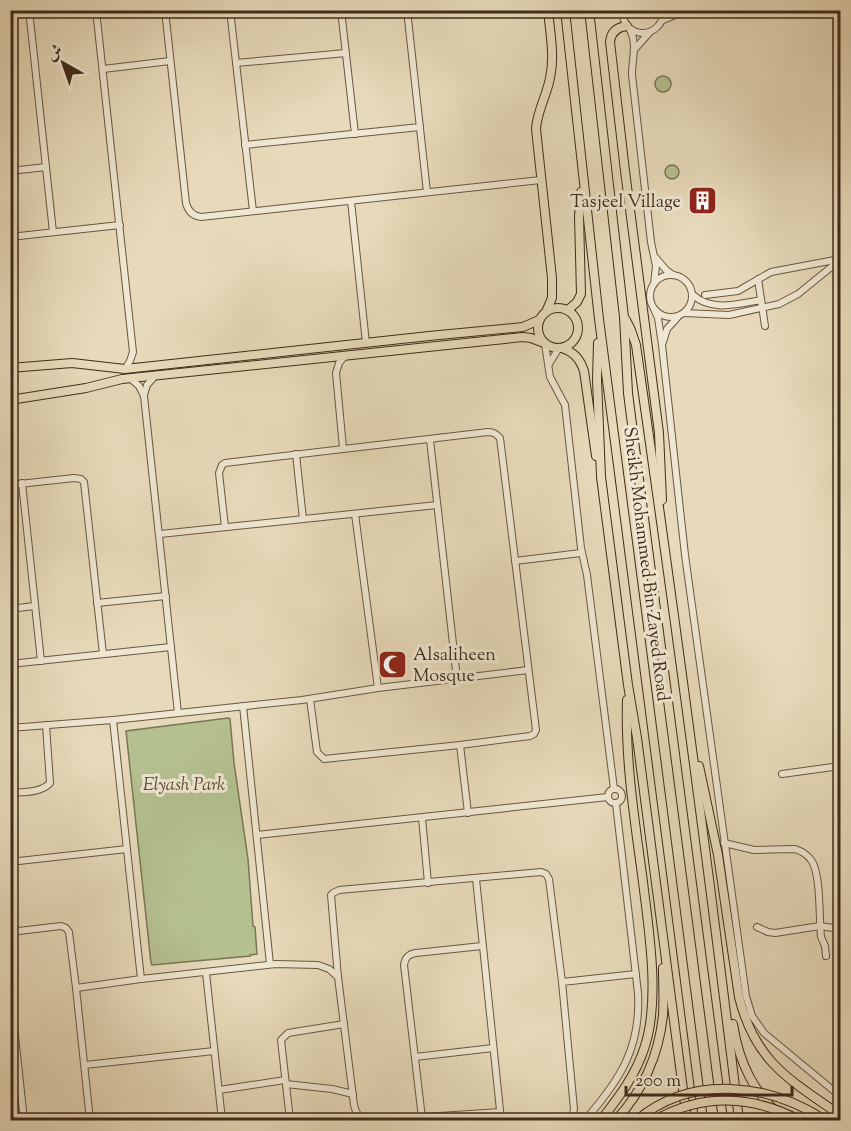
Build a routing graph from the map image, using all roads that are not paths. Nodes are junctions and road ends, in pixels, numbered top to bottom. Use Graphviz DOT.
graph roads {
  1 [pos="29,10"];
  2 [pos="96,10"];
  3 [pos="165,10"];
  4 [pos="230,10"];
  5 [pos="341,10"];
  6 [pos="407,10"];
  7 [pos="548,10"];
  8 [pos="565,10"];
  9 [pos="589,10"];
  10 [pos="622,10"];
  11 [pos="664,10"];
  12 [pos="709,10"];
  13 [pos="662,21"];
  14 [pos="628,27"];
  15 [pos="651,32"];
  16 [pos="634,51"];
  17 [pos="346,53"];
  18 [pos="170,61"];
  19 [pos="236,63"];
  20 [pos="103,69"];
  21 [pos="420,127"];
  22 [pos="355,134"];
  23 [pos="245,145"];
  24 [pos="46,167"];
  25 [pos="10,171"];
  26 [pos="541,180"];
  27 [pos="583,183"];
  28 [pos="427,192"];
  29 [pos="351,201"];
  30 [pos="253,211"];
  31 [pos="120,225"];
  32 [pos="52,232"];
  33 [pos="10,237"];
  34 [pos="655,258"];
  35 [pos="840,260"];
  36 [pos="673,275"];
  37 [pos="758,279"];
  38 [pos="552,281"];
  39 [pos="654,284"];
  40 [pos="693,295"];
  41 [pos="705,295"];
  42 [pos="761,300"];
  43 [pos="762,308"];
  44 [pos="566,309"];
  45 [pos="654,309"];
  46 [pos="546,312"];
  47 [pos="682,315"];
  48 [pos="624,317"];
  49 [pos="599,319"];
  50 [pos="539,321"];
  51 [pos="765,326"];
  52 [pos="452,334"];
  53 [pos="366,343"];
  54 [pos="544,343"];
  55 [pos="662,345"];
  56 [pos="433,346"];
  57 [pos="561,348"];
  58 [pos="133,352"];
  59 [pos="346,355"];
  60 [pos="322,358"];
  61 [pos="549,365"];
  62 [pos="147,367"];
  63 [pos="10,368"];
  64 [pos="125,369"];
  65 [pos="336,373"];
  66 [pos="154,376"];
  67 [pos="131,379"];
  68 [pos="144,396"];
  69 [pos="10,400"];
  70 [pos="430,440"];
  71 [pos="343,448"];
  72 [pos="296,454"];
  73 [pos="601,477"];
  74 [pos="22,483"];
  75 [pos="10,485"];
  76 [pos="437,505"];
  77 [pos="356,514"];
  78 [pos="303,519"];
  79 [pos="662,524"];
  80 [pos="225,527"];
  81 [pos="160,534"];
  82 [pos="581,553"];
  83 [pos="515,561"];
  84 [pos="166,596"];
  85 [pos="97,603"];
  86 [pos="34,606"];
  87 [pos="10,609"];
  88 [pos="171,647"];
  89 [pos="103,654"];
  90 [pos="41,661"];
  91 [pos="10,664"];
  92 [pos="528,670"];
  93 [pos="457,679"];
  94 [pos="628,685"];
  95 [pos="378,688"];
  96 [pos="310,699"];
  97 [pos="243,706"];
  98 [pos="178,713"];
  99 [pos="113,720"];
  100 [pos="46,725"];
  101 [pos="10,728"];
  102 [pos="690,730"];
  103 [pos="460,745"];
  104 [pos="840,766"];
  105 [pos="782,774"];
  106 [pos="614,789"];
  107 [pos="10,793"];
  108 [pos="608,798"];
  109 [pos="616,804"];
  110 [pos="468,813"];
  111 [pos="422,818"];
  112 [pos="257,835"];
  113 [pos="724,843"];
  114 [pos="127,849"];
  115 [pos="10,862"];
  116 [pos="476,879"];
  117 [pos="428,883"];
  118 [pos="820,926"];
  119 [pos="757,927"];
  120 [pos="840,929"];
  121 [pos="10,932"];
  122 [pos="662,933"];
  123 [pos="482,946"];
  124 [pos="826,956"];
  125 [pos="270,964"];
  126 [pos="721,967"];
  127 [pos="206,973"];
  128 [pos="636,974"];
  129 [pos="338,977"];
  130 [pos="141,979"];
  131 [pos="562,981"];
  132 [pos="76,988"];
  133 [pos="10,989"];
  134 [pos="11,995"];
  135 [pos="344,1024"];
  136 [pos="493,1048"];
  137 [pos="214,1051"];
  138 [pos="415,1057"];
  139 [pos="85,1065"];
  140 [pos="285,1082"];
  141 [pos="20,1083"];
  142 [pos="10,1084"];
  143 [pos="219,1090"];
  144 [pos="353,1094"];
  145 [pos="840,1096"];
  146 [pos="500,1112"];
  147 [pos="840,1115"];
  148 [pos="422,1118"];
  149 [pos="618,1119"];
  150 [pos="24,1120"];
  151 [pos="90,1120"];
  152 [pos="222,1120"];
  153 [pos="290,1120"];
  154 [pos="366,1120"];
  155 [pos="380,1120"];
  156 [pos="501,1120"];
  157 [pos="572,1120"];
  158 [pos="585,1120"];
  159 [pos="601,1120"];
  160 [pos="637,1120"];
  161 [pos="656,1120"];
  162 [pos="687,1120"];
  163 [pos="703,1120"];
  164 [pos="723,1120"];
  165 [pos="739,1120"];
  166 [pos="786,1120"];
  167 [pos="799,1120"];
  168 [pos="825,1120"];
  1 -- 24 [label="street"];
  2 -- 20 [label="street"];
  3 -- 18 [label="street"];
  4 -- 19 [label="street"];
  5 -- 17 [label="street"];
  6 -- 21 [label="street"];
  7 -- 26 [label="main road"];
  8 -- 27 [label="highway, Sheikh Mohammed Bin Zayed Road"];
  9 -- 48 [label="highway, Sheikh Mohammed Bin Zayed Road"];
  10 -- 14 [label="street"];
  11 -- 13 [label="street"];
  12 -- 13 [label="street"];
  13 -- 15 [label="street"];
  14 -- 15 [label="street"];
  14 -- 16 [label="street"];
  14 -- 79 [label="highway"];
  15 -- 16 [label="street"];
  16 -- 34 [label="street"];
  17 -- 19 [label="street"];
  17 -- 22 [label="street"];
  18 -- 20 [label="street"];
  18 -- 30 [label="street"];
  19 -- 23 [label="street"];
  20 -- 31 [label="street"];
  21 -- 22 [label="street"];
  21 -- 28 [label="street"];
  22 -- 23 [label="street"];
  23 -- 30 [label="street"];
  24 -- 25 [label="street"];
  24 -- 32 [label="street"];
  26 -- 28 [label="street"];
  26 -- 38 [label="main road"];
  27 -- 44 [label="highway"];
  27 -- 49 [label="highway, Sheikh Mohammed Bin Zayed Road"];
  28 -- 29 [label="street"];
  29 -- 30 [label="street"];
  29 -- 53 [label="street"];
  31 -- 32 [label="street"];
  31 -- 58 [label="street"];
  32 -- 33 [label="street"];
  34 -- 36 [label="street"];
  34 -- 39 [label="street"];
  35 -- 37 [label="street"];
  35 -- 43 [label="street"];
  36 -- 39 [label="street"];
  36 -- 40 [label="street"];
  37 -- 41 [label="street"];
  37 -- 42 [label="street"];
  38 -- 44 [label="main road"];
  38 -- 46 [label="main road"];
  39 -- 45 [label="street"];
  40 -- 42 [label="street"];
  40 -- 47 [label="street"];
  42 -- 43 [label="street"];
  43 -- 47 [label="street"];
  43 -- 51 [label="street"];
  44 -- 46 [label="main road"];
  44 -- 57 [label="main road"];
  45 -- 47 [label="street"];
  45 -- 55 [label="street"];
  46 -- 50 [label="main road"];
  47 -- 55 [label="street"];
  48 -- 79 [label="highway"];
  48 -- 164 [label="highway, Sheikh Mohammed Bin Zayed Road"];
  49 -- 73 [label="highway"];
  49 -- 163 [label="highway, Sheikh Mohammed Bin Zayed Road"];
  50 -- 52 [label="main road"];
  50 -- 54 [label="main road"];
  52 -- 53 [label="main road"];
  52 -- 56 [label="main road"];
  53 -- 62 [label="main road"];
  54 -- 56 [label="main road"];
  54 -- 57 [label="main road"];
  54 -- 61 [label="street"];
  55 -- 113 [label="street"];
  56 -- 59 [label="main road"];
  57 -- 61 [label="street"];
  57 -- 73 [label="highway"];
  58 -- 62 [label="street"];
  58 -- 64 [label="street"];
  59 -- 60 [label="main road"];
  59 -- 65 [label="street"];
  60 -- 65 [label="street"];
  60 -- 66 [label="main road"];
  61 -- 82 [label="street"];
  62 -- 64 [label="main road"];
  63 -- 64 [label="main road"];
  65 -- 71 [label="street"];
  66 -- 67 [label="main road"];
  66 -- 68 [label="street"];
  67 -- 68 [label="street"];
  67 -- 69 [label="main road"];
  68 -- 81 [label="street"];
  70 -- 71 [label="street"];
  70 -- 76 [label="street"];
  70 -- 83 [label="street"];
  71 -- 72 [label="street"];
  72 -- 78 [label="street"];
  72 -- 80 [label="street"];
  73 -- 94 [label="highway"];
  74 -- 75 [label="street"];
  74 -- 85 [label="street"];
  74 -- 86 [label="street"];
  76 -- 77 [label="street"];
  76 -- 93 [label="street"];
  77 -- 78 [label="street"];
  77 -- 95 [label="street"];
  78 -- 80 [label="street"];
  79 -- 102 [label="highway"];
  80 -- 81 [label="street"];
  81 -- 84 [label="street"];
  82 -- 83 [label="street"];
  82 -- 106 [label="street"];
  83 -- 92 [label="street"];
  84 -- 85 [label="street"];
  84 -- 88 [label="street"];
  85 -- 89 [label="street"];
  86 -- 87 [label="street"];
  86 -- 90 [label="street"];
  88 -- 89 [label="street"];
  88 -- 98 [label="street"];
  89 -- 90 [label="street"];
  90 -- 91 [label="street"];
  92 -- 93 [label="street"];
  92 -- 103 [label="street"];
  93 -- 95 [label="street"];
  94 -- 122 [label="highway"];
  94 -- 159 [label="highway"];
  95 -- 96 [label="street"];
  96 -- 97 [label="street"];
  96 -- 103 [label="street"];
  97 -- 98 [label="street"];
  97 -- 112 [label="street"];
  98 -- 99 [label="street"];
  99 -- 100 [label="street"];
  99 -- 114 [label="street"];
  100 -- 101 [label="street"];
  100 -- 107 [label="street"];
  102 -- 126 [label="highway"];
  102 -- 147 [label="highway"];
  103 -- 110 [label="street"];
  104 -- 105 [label="street"];
  106 -- 108 [label="street"];
  106 -- 109 [label="street"];
  108 -- 109 [label="street"];
  108 -- 110 [label="street"];
  109 -- 128 [label="street"];
  110 -- 111 [label="street"];
  111 -- 112 [label="street"];
  111 -- 117 [label="street"];
  112 -- 125 [label="street"];
  113 -- 118 [label="street"];
  113 -- 145 [label="street"];
  114 -- 115 [label="street"];
  114 -- 130 [label="street"];
  116 -- 117 [label="street"];
  116 -- 123 [label="street"];
  116 -- 131 [label="street"];
  117 -- 129 [label="street"];
  118 -- 119 [label="street"];
  118 -- 120 [label="street"];
  118 -- 124 [label="street"];
  121 -- 132 [label="street"];
  122 -- 149 [label="highway"];
  122 -- 162 [label="highway"];
  123 -- 136 [label="street"];
  123 -- 138 [label="street"];
  125 -- 127 [label="street"];
  125 -- 129 [label="street"];
  126 -- 165 [label="highway"];
  126 -- 166 [label="highway"];
  127 -- 130 [label="street"];
  127 -- 137 [label="street"];
  128 -- 131 [label="street"];
  128 -- 158 [label="street"];
  129 -- 135 [label="street"];
  130 -- 132 [label="street"];
  131 -- 157 [label="street"];
  132 -- 139 [label="street"];
  133 -- 134 [label="street"];
  134 -- 141 [label="street"];
  135 -- 140 [label="street"];
  135 -- 144 [label="street"];
  136 -- 138 [label="street"];
  136 -- 146 [label="street"];
  137 -- 139 [label="street"];
  137 -- 143 [label="street"];
  138 -- 148 [label="street"];
  139 -- 151 [label="street"];
  140 -- 143 [label="street"];
  140 -- 144 [label="street"];
  140 -- 153 [label="street"];
  141 -- 142 [label="street"];
  141 -- 150 [label="street"];
  143 -- 152 [label="street"];
  144 -- 154 [label="street"];
  146 -- 148 [label="street"];
  146 -- 156 [label="street"];
  148 -- 155 [label="street"];
  160 -- 168 [label="highway, bridge"];
  161 -- 167 [label="highway, bridge"];
}
